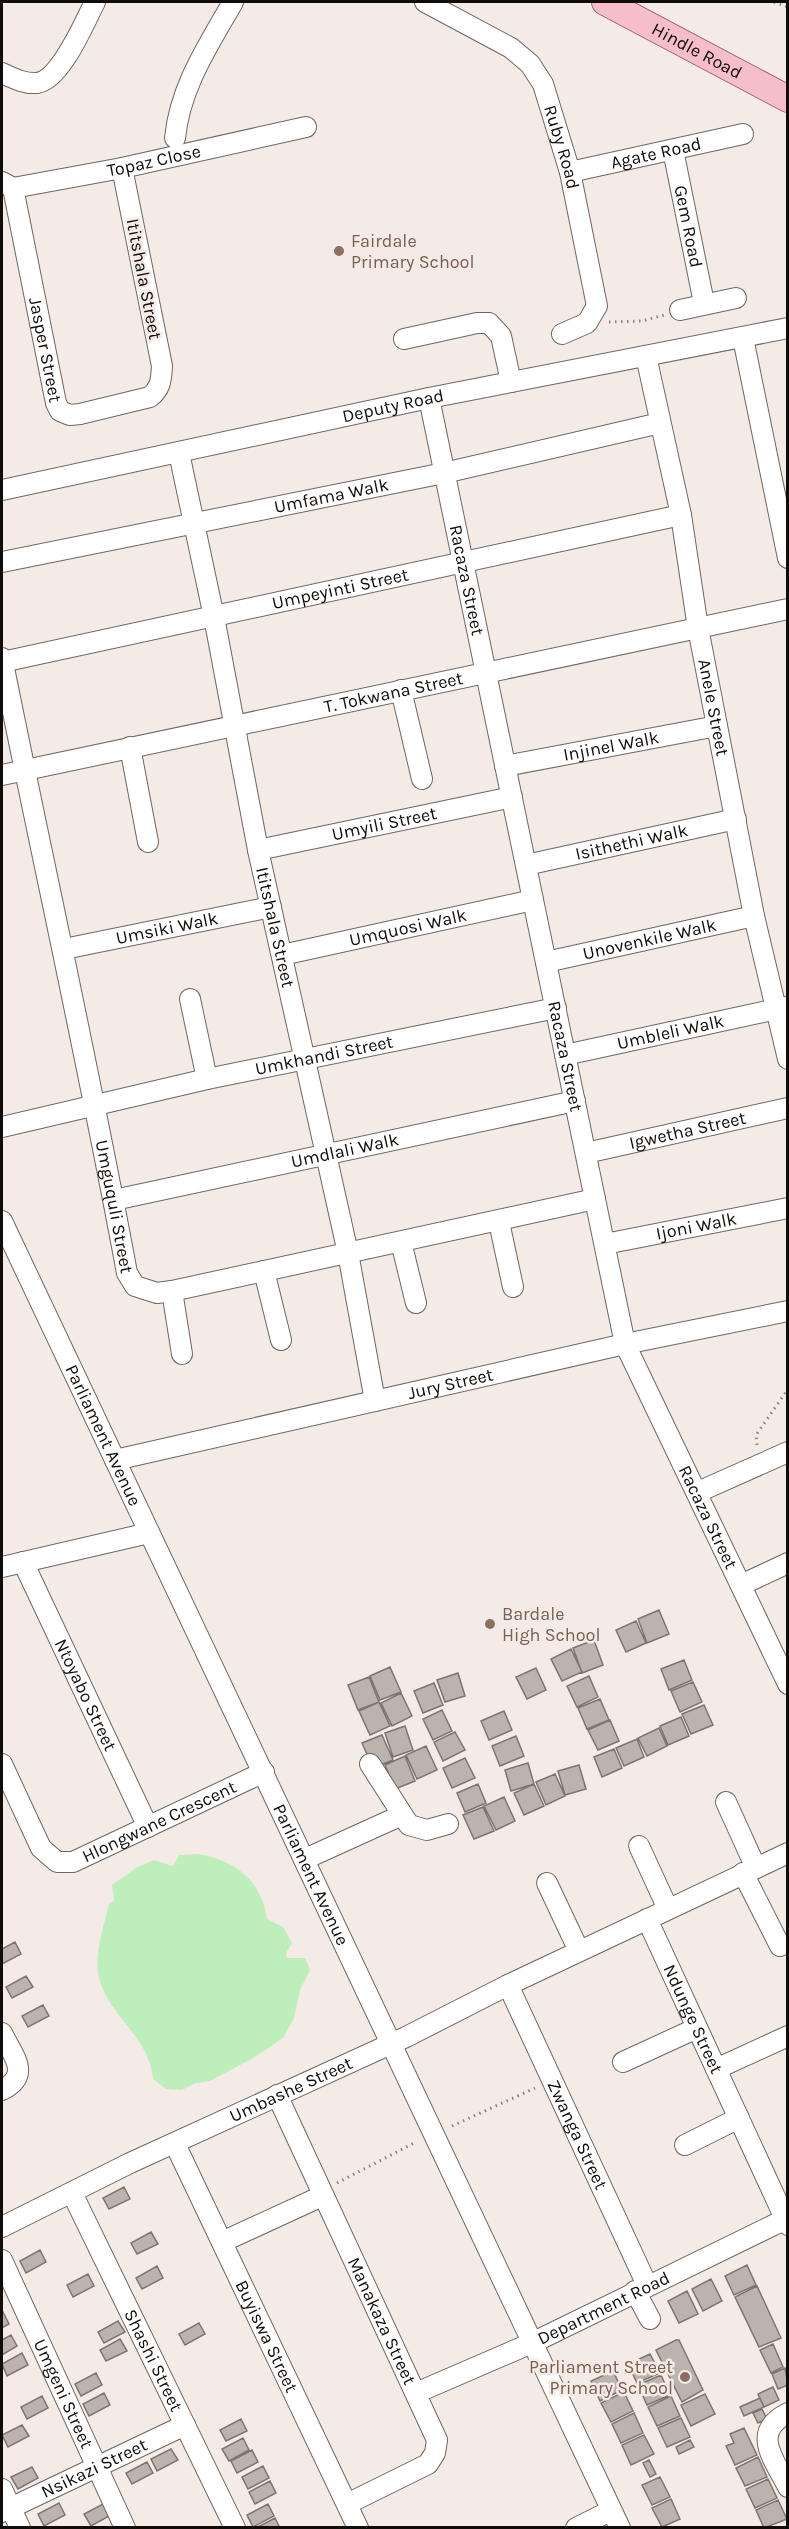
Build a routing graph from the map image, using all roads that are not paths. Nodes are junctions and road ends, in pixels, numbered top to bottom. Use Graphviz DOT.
graph roads {
  1 [pos="95,2"];
  2 [pos="232,2"];
  3 [pos="424,2"];
  4 [pos="605,2"];
  5 [pos="2,73"];
  6 [pos="788,99"];
  7 [pos="306,127"];
  8 [pos="743,134"];
  9 [pos="175,138"];
  10 [pos="673,150"];
  11 [pos="122,168"];
  12 [pos="570,172"];
  13 [pos="7,185"];
  14 [pos="736,297"];
  15 [pos="704,303"];
  16 [pos="680,310"];
  17 [pos="788,328"];
  18 [pos="562,334"];
  19 [pos="743,338"];
  20 [pos="404,339"];
  21 [pos="645,356"];
  22 [pos="511,382"];
  23 [pos="158,391"];
  24 [pos="429,398"];
  25 [pos="660,423"];
  26 [pos="179,453"];
  27 [pos="444,473"];
  28 [pos="2,490"];
  29 [pos="681,515"];
  30 [pos="195,524"];
  31 [pos="788,558"];
  32 [pos="2,562"];
  33 [pos="463,564"];
  34 [pos="788,609"];
  35 [pos="214,617"];
  36 [pos="698,628"];
  37 [pos="2,660"];
  38 [pos="486,672"];
  39 [pos="401,690"];
  40 [pos="235,725"];
  41 [pos="717,726"];
  42 [pos="130,747"];
  43 [pos="505,766"];
  44 [pos="22,770"];
  45 [pos="2,775"];
  46 [pos="422,779"];
  47 [pos="512,797"];
  48 [pos="736,819"];
  49 [pos="148,842"];
  50 [pos="258,850"];
  51 [pos="526,865"];
  52 [pos="533,900"];
  53 [pos="271,907"];
  54 [pos="754,916"];
  55 [pos="64,949"];
  56 [pos="282,955"];
  57 [pos="546,962"];
  58 [pos="190,999"];
  59 [pos="556,1008"];
  60 [pos="781,1008"];
  61 [pos="565,1055"];
  62 [pos="788,1059"];
  63 [pos="305,1060"];
  64 [pos="207,1079"];
  65 [pos="575,1101"];
  66 [pos="94,1106"];
  67 [pos="788,1108"];
  68 [pos="2,1127"];
  69 [pos="586,1153"];
  70 [pos="327,1156"];
  71 [pos="596,1199"];
  72 [pos="114,1200"];
  73 [pos="788,1208"];
  74 [pos="2,1221"];
  75 [pos="499,1222"];
  76 [pos="401,1242"];
  77 [pos="605,1244"];
  78 [pos="348,1253"];
  79 [pos="264,1271"];
  80 [pos="513,1287"];
  81 [pos="172,1291"];
  82 [pos="416,1303"];
  83 [pos="788,1311"];
  84 [pos="281,1340"];
  85 [pos="626,1344"];
  86 [pos="182,1354"];
  87 [pos="375,1401"];
  88 [pos="788,1452"];
  89 [pos="115,1460"];
  90 [pos="698,1492"];
  91 [pos="149,1533"];
  92 [pos="23,1562"];
  93 [pos="788,1563"];
  94 [pos="2,1567"];
  95 [pos="741,1585"];
  96 [pos="786,1676"];
  97 [pos="2,1764"];
  98 [pos="370,1764"];
  99 [pos="264,1772"];
  100 [pos="726,1803"];
  101 [pos="402,1815"];
  102 [pos="448,1824"];
  103 [pos="148,1827"];
  104 [pos="639,1846"];
  105 [pos="788,1853"];
  106 [pos="305,1859"];
  107 [pos="749,1870"];
  108 [pos="547,1883"];
  109 [pos="668,1910"];
  110 [pos="647,1919"];
  111 [pos="780,1946"];
  112 [pos="579,1951"];
  113 [pos="508,1985"];
  114 [pos="697,2028"];
  115 [pos="2,2033"];
  116 [pos="788,2036"];
  117 [pos="392,2044"];
  118 [pos="623,2062"];
  119 [pos="716,2069"];
  120 [pos="2,2090"];
  121 [pos="277,2095"];
  122 [pos="739,2118"];
  123 [pos="175,2144"];
  124 [pos="685,2145"];
  125 [pos="325,2192"];
  126 [pos="72,2193"];
  127 [pos="787,2221"];
  128 [pos="2,2227"];
  129 [pos="222,2242"];
  130 [pos="2,2260"];
  131 [pos="641,2288"];
  132 [pos="650,2319"];
  133 [pos="534,2342"];
  134 [pos="416,2393"];
  135 [pos="788,2413"];
  136 [pos="185,2425"];
  137 [pos="96,2467"];
  138 [pos="788,2487"];
  139 [pos="2,2489"];
  140 [pos="347,2504"];
  141 [pos="6,2510"];
  142 [pos="615,2519"];
  143 [pos="20,2528"];
  144 [pos="125,2528"];
  145 [pos="235,2528"];
  146 [pos="358,2528"];
  147 [pos="576,2528"];
  1 -- 5 [label="street"];
  2 -- 9 [label="street"];
  3 -- 12 [label="street, Ruby Road"];
  4 -- 6 [label="main road, Hindle Road"];
  7 -- 11 [label="street, Topaz Close"];
  8 -- 10 [label="street, Agate Road"];
  10 -- 12 [label="street, Agate Road"];
  10 -- 15 [label="street, Gem Road"];
  11 -- 13 [label="street, Topaz Close"];
  11 -- 23 [label="street, Ititshala Street"];
  12 -- 18 [label="street, Ruby Road"];
  13 -- 23 [label="street, Jasper Street"];
  14 -- 15 [label="street"];
  15 -- 16 [label="street"];
  17 -- 19 [label="street, Deputy Road"];
  19 -- 21 [label="street, Deputy Road"];
  19 -- 31 [label="street"];
  20 -- 22 [label="street"];
  21 -- 22 [label="street, Deputy Road"];
  21 -- 25 [label="street, Anele Street"];
  22 -- 24 [label="street, Deputy Road"];
  24 -- 26 [label="street, Deputy Road"];
  24 -- 27 [label="street, Racaza Street"];
  25 -- 27 [label="street, Umfama Walk"];
  25 -- 29 [label="street, Anele Street"];
  26 -- 28 [label="street, Deputy Road"];
  26 -- 30 [label="street, Ititshala Street"];
  27 -- 30 [label="street, Umfama Walk"];
  27 -- 33 [label="street, Racaza Street"];
  29 -- 33 [label="street, Umpeyinti Street"];
  29 -- 36 [label="street, Anele Street"];
  30 -- 32 [label="street, Umfama Walk"];
  30 -- 35 [label="street, Ititshala Street"];
  33 -- 35 [label="street, Umpeyinti Street"];
  33 -- 38 [label="street, Racaza Street"];
  34 -- 36 [label="street, T. Tokwana Street"];
  35 -- 37 [label="street, Umpeyinti Street"];
  35 -- 40 [label="street, Ititshala Street"];
  36 -- 38 [label="street, T. Tokwana Street"];
  36 -- 41 [label="street, Anele Street"];
  37 -- 44 [label="street, Umguquli Street"];
  38 -- 39 [label="street, T. Tokwana Street"];
  38 -- 43 [label="street, Racaza Street"];
  39 -- 40 [label="street, T. Tokwana Street"];
  39 -- 46 [label="street"];
  40 -- 42 [label="street, T. Tokwana Street"];
  40 -- 50 [label="street, Ititshala Street"];
  41 -- 43 [label="street, Injinel Walk"];
  41 -- 48 [label="street, Anele Street"];
  42 -- 44 [label="street, T. Tokwana Street"];
  42 -- 49 [label="street"];
  43 -- 47 [label="street, Racaza Street"];
  44 -- 45 [label="street, T. Tokwana Street"];
  44 -- 55 [label="street, Umguquli Street"];
  47 -- 50 [label="street, Umyili Street"];
  47 -- 51 [label="street, Racaza Street"];
  48 -- 51 [label="street, Isithethi Walk"];
  48 -- 54 [label="street, Anele Street"];
  50 -- 53 [label="street, Ititshala Street"];
  51 -- 52 [label="street, Racaza Street"];
  52 -- 56 [label="street, Umquosi Walk"];
  52 -- 57 [label="street, Racaza Street"];
  53 -- 55 [label="street, Umsiki Walk"];
  53 -- 56 [label="street, Ititshala Street"];
  54 -- 57 [label="street, Unovenkile Walk"];
  54 -- 60 [label="street, Anele Street"];
  55 -- 66 [label="street, Umguquli Street"];
  56 -- 63 [label="street, Ititshala Street"];
  57 -- 59 [label="street, Racaza Street"];
  58 -- 64 [label="street"];
  59 -- 61 [label="street, Racaza Street"];
  59 -- 63 [label="street, Umkhandi Street"];
  60 -- 61 [label="street, Umbleli Walk"];
  60 -- 62 [label="street, Anele Street"];
  61 -- 65 [label="street, Racaza Street"];
  63 -- 64 [label="street, Umkhandi Street"];
  63 -- 70 [label="street, Ititshala Street"];
  64 -- 66 [label="street, Umkhandi Street"];
  65 -- 69 [label="street, Racaza Street"];
  65 -- 70 [label="street, Umdlali Walk"];
  66 -- 68 [label="street, Umkhandi Street"];
  66 -- 72 [label="street, Umguquli Street"];
  67 -- 69 [label="street, Igwetha Street"];
  69 -- 71 [label="street, Racaza Street"];
  70 -- 72 [label="street, Umdlali Walk"];
  70 -- 78 [label="street, Ititshala Street"];
  71 -- 75 [label="street, Umguquli Street"];
  71 -- 77 [label="street, Racaza Street"];
  72 -- 81 [label="street, Umguquli Street"];
  73 -- 77 [label="street, Ijoni Walk"];
  74 -- 89 [label="street, Parliament Avenue"];
  75 -- 76 [label="street, Umguquli Street"];
  75 -- 80 [label="street"];
  76 -- 78 [label="street, Umguquli Street"];
  76 -- 82 [label="street"];
  77 -- 85 [label="street, Racaza Street"];
  78 -- 79 [label="street, Umguquli Street"];
  78 -- 87 [label="street, Ititshala Street"];
  79 -- 81 [label="street, Umguquli Street"];
  79 -- 84 [label="street"];
  81 -- 86 [label="street"];
  83 -- 85 [label="street, Jury Street"];
  85 -- 87 [label="street, Jury Street"];
  85 -- 90 [label="street, Racaza Street"];
  87 -- 89 [label="street, Jury Street"];
  88 -- 90 [label="street"];
  89 -- 91 [label="street, Parliament Avenue"];
  90 -- 95 [label="street, Racaza Street"];
  91 -- 92 [label="street"];
  91 -- 99 [label="street, Parliament Avenue"];
  92 -- 94 [label="street"];
  92 -- 103 [label="street, Ntoyabo Street"];
  93 -- 95 [label="street"];
  95 -- 96 [label="street, Racaza Street"];
  97 -- 103 [label="street, Hlongwane Crescent"];
  98 -- 101 [label="street"];
  99 -- 103 [label="street, Hlongwane Crescent"];
  99 -- 106 [label="street, Parliament Avenue"];
  100 -- 107 [label="street"];
  101 -- 102 [label="street"];
  101 -- 106 [label="street"];
  104 -- 109 [label="street"];
  105 -- 107 [label="street, Umbashe Street"];
  106 -- 117 [label="street, Parliament Avenue"];
  107 -- 109 [label="street, Umbashe Street"];
  107 -- 111 [label="street"];
  108 -- 112 [label="street"];
  109 -- 110 [label="street, Umbashe Street"];
  110 -- 112 [label="street, Umbashe Street"];
  110 -- 114 [label="street, Ndunge Street"];
  112 -- 113 [label="street, Umbashe Street"];
  113 -- 117 [label="street, Umbashe Street"];
  113 -- 131 [label="street, Zwanga Street"];
  114 -- 118 [label="street"];
  114 -- 119 [label="street, Ndunge Street"];
  115 -- 120 [label="street"];
  116 -- 119 [label="street"];
  117 -- 121 [label="street, Umbashe Street"];
  117 -- 133 [label="street, Parliament Avenue"];
  119 -- 122 [label="street, Ndunge Street"];
  121 -- 123 [label="street, Umbashe Street"];
  121 -- 125 [label="street, Manakaza Street"];
  122 -- 124 [label="street"];
  122 -- 127 [label="street, Ndunge Street"];
  123 -- 126 [label="street, Umbashe Street"];
  123 -- 129 [label="street, Buyiswa Street"];
  125 -- 129 [label="street"];
  125 -- 134 [label="street, Manakaza Street"];
  126 -- 128 [label="street, Umbashe Street"];
  126 -- 136 [label="street, Shashi Street"];
  127 -- 131 [label="street, Department Road"];
  129 -- 140 [label="street, Buyiswa Street"];
  130 -- 137 [label="street, Umgeni Street"];
  131 -- 132 [label="street, Zwanga Street"];
  131 -- 133 [label="street, Department Road"];
  133 -- 134 [label="street, Department Road"];
  133 -- 142 [label="street, Parliament Avenue"];
  134 -- 140 [label="street, Manakaza Street"];
  135 -- 138 [label="street"];
  136 -- 137 [label="street, Nsikazi Street"];
  136 -- 145 [label="street, Shashi Street"];
  137 -- 141 [label="street, Nsikazi Street"];
  137 -- 144 [label="street, Umgeni Street"];
  139 -- 141 [label="street"];
  140 -- 146 [label="street, Buyiswa Street"];
  141 -- 143 [label="street"];
  142 -- 147 [label="street"];
}
